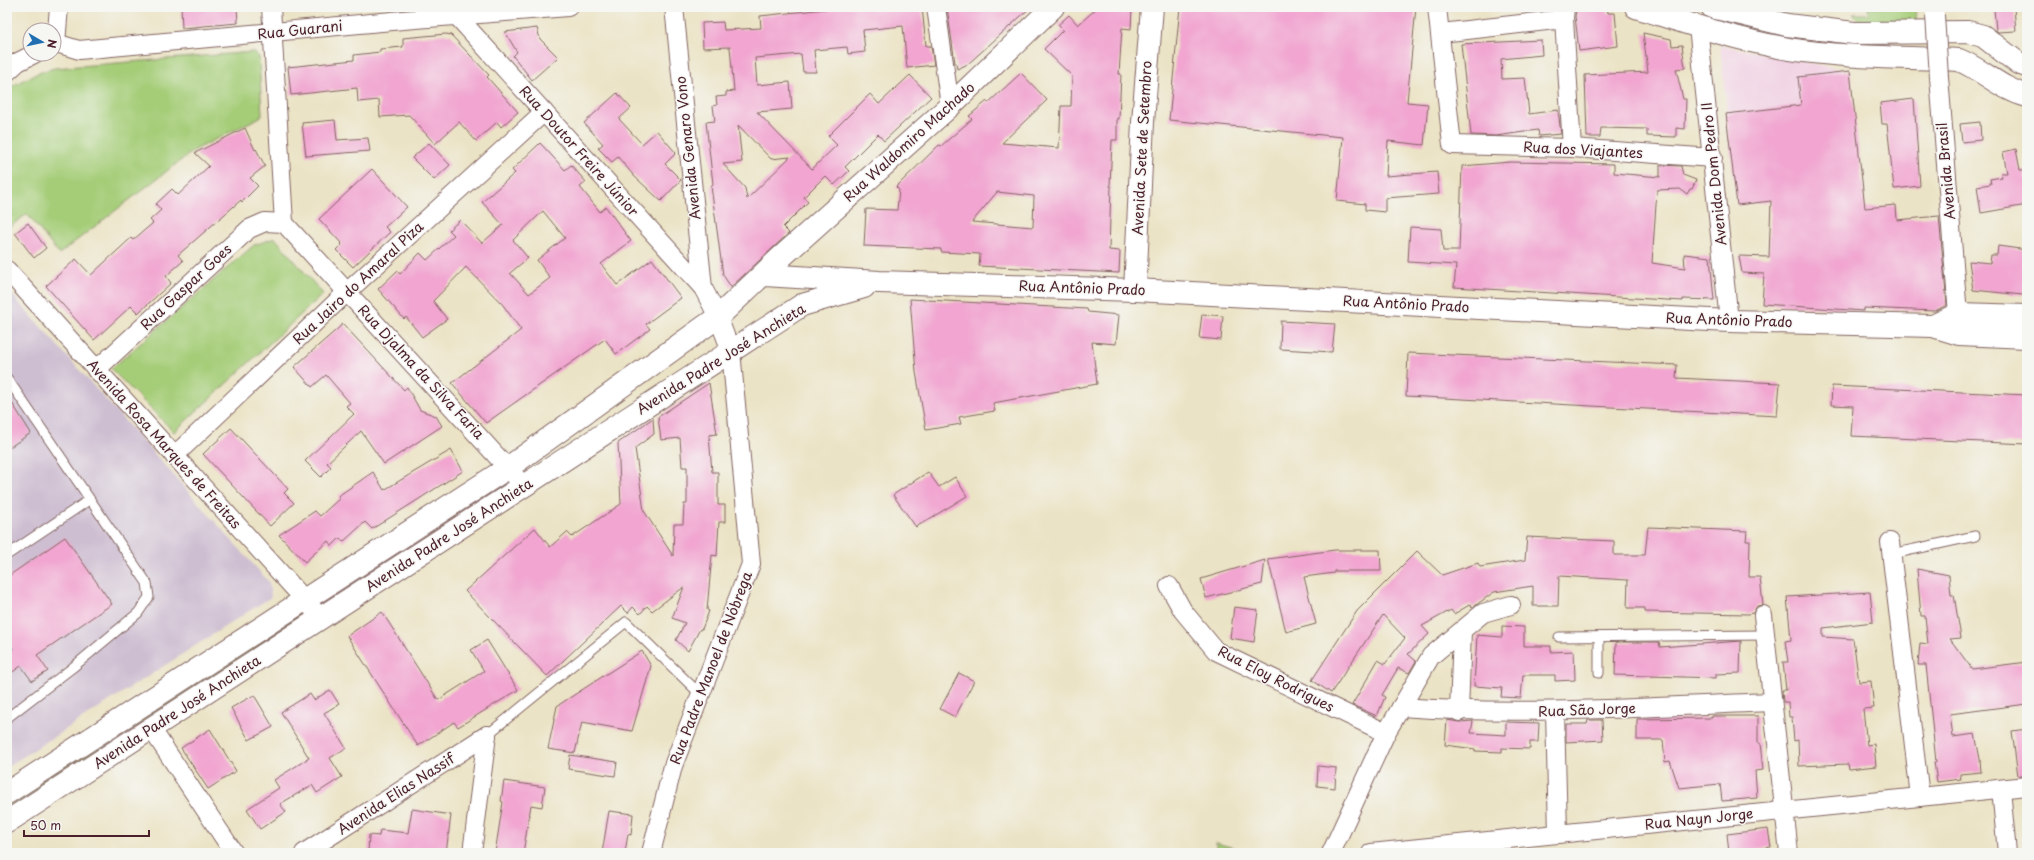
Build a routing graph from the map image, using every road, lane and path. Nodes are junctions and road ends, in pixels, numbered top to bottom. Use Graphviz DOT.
graph roads {
  1 [pos="59,7"];
  2 [pos="271,7"];
  3 [pos="568,7"];
  4 [pos="674,7"];
  5 [pos="936,7"];
  6 [pos="1053,7"];
  7 [pos="1152,7"];
  8 [pos="1437,7"];
  9 [pos="1636,7"];
  10 [pos="1712,7"];
  11 [pos="1934,11"];
  12 [pos="1745,12"];
  13 [pos="402,13"];
  14 [pos="1565,13"];
  15 [pos="456,15"];
  16 [pos="57,22"];
  17 [pos="1698,26"];
  18 [pos="273,32"];
  19 [pos="1441,34"];
  20 [pos="62,46"];
  21 [pos="22,60"];
  22 [pos="2027,66"];
  23 [pos="7,72"];
  24 [pos="2027,96"];
  25 [pos="950,106"];
  26 [pos="544,112"];
  27 [pos="1572,148"];
  28 [pos="1713,158"];
  29 [pos="284,223"];
  30 [pos="7,270"];
  31 [pos="764,276"];
  32 [pos="879,282"];
  33 [pos="703,288"];
  34 [pos="1135,290"];
  35 [pos="347,292"];
  36 [pos="2027,316"];
  37 [pos="718,317"];
  38 [pos="1729,321"];
  39 [pos="1959,324"];
  40 [pos="2027,337"];
  41 [pos="731,351"];
  42 [pos="96,370"];
  43 [pos="7,378"];
  44 [pos="174,456"];
  45 [pos="509,467"];
  46 [pos="524,486"];
  47 [pos="89,500"];
  48 [pos="1975,536"];
  49 [pos="1891,548"];
  50 [pos="7,555"];
  51 [pos="1169,586"];
  52 [pos="305,600"];
  53 [pos="1511,605"];
  54 [pos="1763,615"];
  55 [pos="321,618"];
  56 [pos="1462,631"];
  57 [pos="1765,635"];
  58 [pos="1599,636"];
  59 [pos="1559,637"];
  60 [pos="1599,673"];
  61 [pos="700,694"];
  62 [pos="1772,702"];
  63 [pos="1401,707"];
  64 [pos="1555,711"];
  65 [pos="1459,712"];
  66 [pos="7,718"];
  67 [pos="151,728"];
  68 [pos="1386,733"];
  69 [pos="488,735"];
  70 [pos="2027,786"];
  71 [pos="2001,788"];
  72 [pos="7,793"];
  73 [pos="1920,797"];
  74 [pos="1785,810"];
  75 [pos="7,822"];
  76 [pos="1558,834"];
  77 [pos="234,853"];
  78 [pos="304,853"];
  79 [pos="472,853"];
  80 [pos="651,853"];
  81 [pos="1331,853"];
  82 [pos="1371,853"];
  83 [pos="1789,853"];
  84 [pos="2007,853"];
  1 -- 16 [label="street"];
  2 -- 18 [label="street"];
  3 -- 15 [label="street, Rua Guarani"];
  4 -- 33 [label="street, Avenida Genaro Vono"];
  5 -- 25 [label="street"];
  6 -- 25 [label="main road, Rua Waldomiro Machado"];
  7 -- 34 [label="main road, Avenida Sete de Setembro"];
  8 -- 19 [label="street"];
  9 -- 17 [label="main road"];
  10 -- 12 [label="main road"];
  11 -- 39 [label="street, Avenida Brasil, bridge"];
  12 -- 22 [label="main road"];
  13 -- 15 [label="street, Rua Guarani"];
  13 -- 18 [label="street, Rua Guarani"];
  14 -- 19 [label="street"];
  14 -- 27 [label="street"];
  15 -- 26 [label="street, Rua Doutor Freire Júnior"];
  17 -- 24 [label="main road"];
  17 -- 28 [label="street, Avenida Dom Pedro II"];
  18 -- 20 [label="street, Rua Guarani"];
  18 -- 29 [label="street"];
  19 -- 27 [label="street, Rua dos Viajantes"];
  21 -- 23 [label="street"];
  25 -- 31 [label="main road, Rua Waldomiro Machado"];
  26 -- 33 [label="street, Rua Doutor Freire Júnior"];
  26 -- 35 [label="street, Rua Jairo do Amaral Piza"];
  27 -- 28 [label="street, Rua dos Viajantes"];
  28 -- 38 [label="street, Avenida Dom Pedro II"];
  29 -- 35 [label="street, Rua Djalma da Silva Faria"];
  29 -- 42 [label="street, Rua Gaspar Goes"];
  30 -- 42 [label="street, Avenida Rosa Marques de Freitas"];
  31 -- 32 [label="main road"];
  31 -- 37 [label="main road, Avenida Padre José Anchieta"];
  32 -- 34 [label="main road, Rua Antônio Prado"];
  32 -- 41 [label="main road, Avenida Padre José Anchieta"];
  33 -- 37 [label="street, Rua Padre Manoel de Nóbrega"];
  34 -- 38 [label="main road, Rua Antônio Prado"];
  35 -- 44 [label="street, Rua Jairo do Amaral Piza"];
  35 -- 45 [label="street, Rua Djalma da Silva Faria"];
  36 -- 39 [label="main road, Rua Antônio Prado"];
  37 -- 41 [label="street, Rua Padre Manoel de Nóbrega"];
  37 -- 45 [label="main road, Avenida Padre José Anchieta"];
  38 -- 39 [label="main road, Rua Antônio Prado"];
  39 -- 40 [label="main road, Rua Antônio Prado"];
  41 -- 46 [label="main road, Avenida Padre José Anchieta"];
  41 -- 61 [label="street, Rua Padre Manoel de Nóbrega"];
  42 -- 44 [label="street, Avenida Rosa Marques de Freitas"];
  43 -- 47 [label="lane"];
  44 -- 52 [label="street, Avenida Rosa Marques de Freitas"];
  45 -- 46 [label="street, Rua Djalma da Silva Faria"];
  45 -- 52 [label="main road, Avenida Padre José Anchieta"];
  46 -- 55 [label="main road, Avenida Padre José Anchieta"];
  47 -- 50 [label="lane"];
  47 -- 66 [label="lane"];
  48 -- 49 [label="lane"];
  49 -- 73 [label="street"];
  51 -- 68 [label="street, Rua Eloy Rodrigues"];
  52 -- 55 [label="street, Avenida Rosa Marques de Freitas"];
  52 -- 72 [label="main road, Avenida Padre José Anchieta"];
  53 -- 56 [label="street"];
  54 -- 57 [label="street"];
  55 -- 67 [label="main road, Avenida Padre José Anchieta"];
  56 -- 63 [label="street"];
  56 -- 65 [label="street"];
  57 -- 58 [label="lane"];
  57 -- 62 [label="street"];
  58 -- 59 [label="lane"];
  58 -- 60 [label="lane"];
  61 -- 69 [label="lane"];
  61 -- 80 [label="street, Rua Padre Manoel de Nóbrega"];
  62 -- 64 [label="street, Rua São Jorge"];
  62 -- 74 [label="street"];
  63 -- 65 [label="street, Rua São Jorge"];
  63 -- 68 [label="street"];
  64 -- 65 [label="street, Rua São Jorge"];
  64 -- 76 [label="street"];
  67 -- 75 [label="main road, Avenida Padre José Anchieta"];
  67 -- 77 [label="street"];
  68 -- 81 [label="street"];
  69 -- 78 [label="street, Avenida Elias Nassif"];
  69 -- 79 [label="street"];
  70 -- 71 [label="street, Rua Nayn Jorge"];
  71 -- 73 [label="street, Rua Nayn Jorge"];
  71 -- 84 [label="street"];
  73 -- 74 [label="street, Rua Nayn Jorge"];
  74 -- 76 [label="street, Rua Nayn Jorge"];
  74 -- 83 [label="street"];
  76 -- 82 [label="street, Rua Nayn Jorge"];
}
